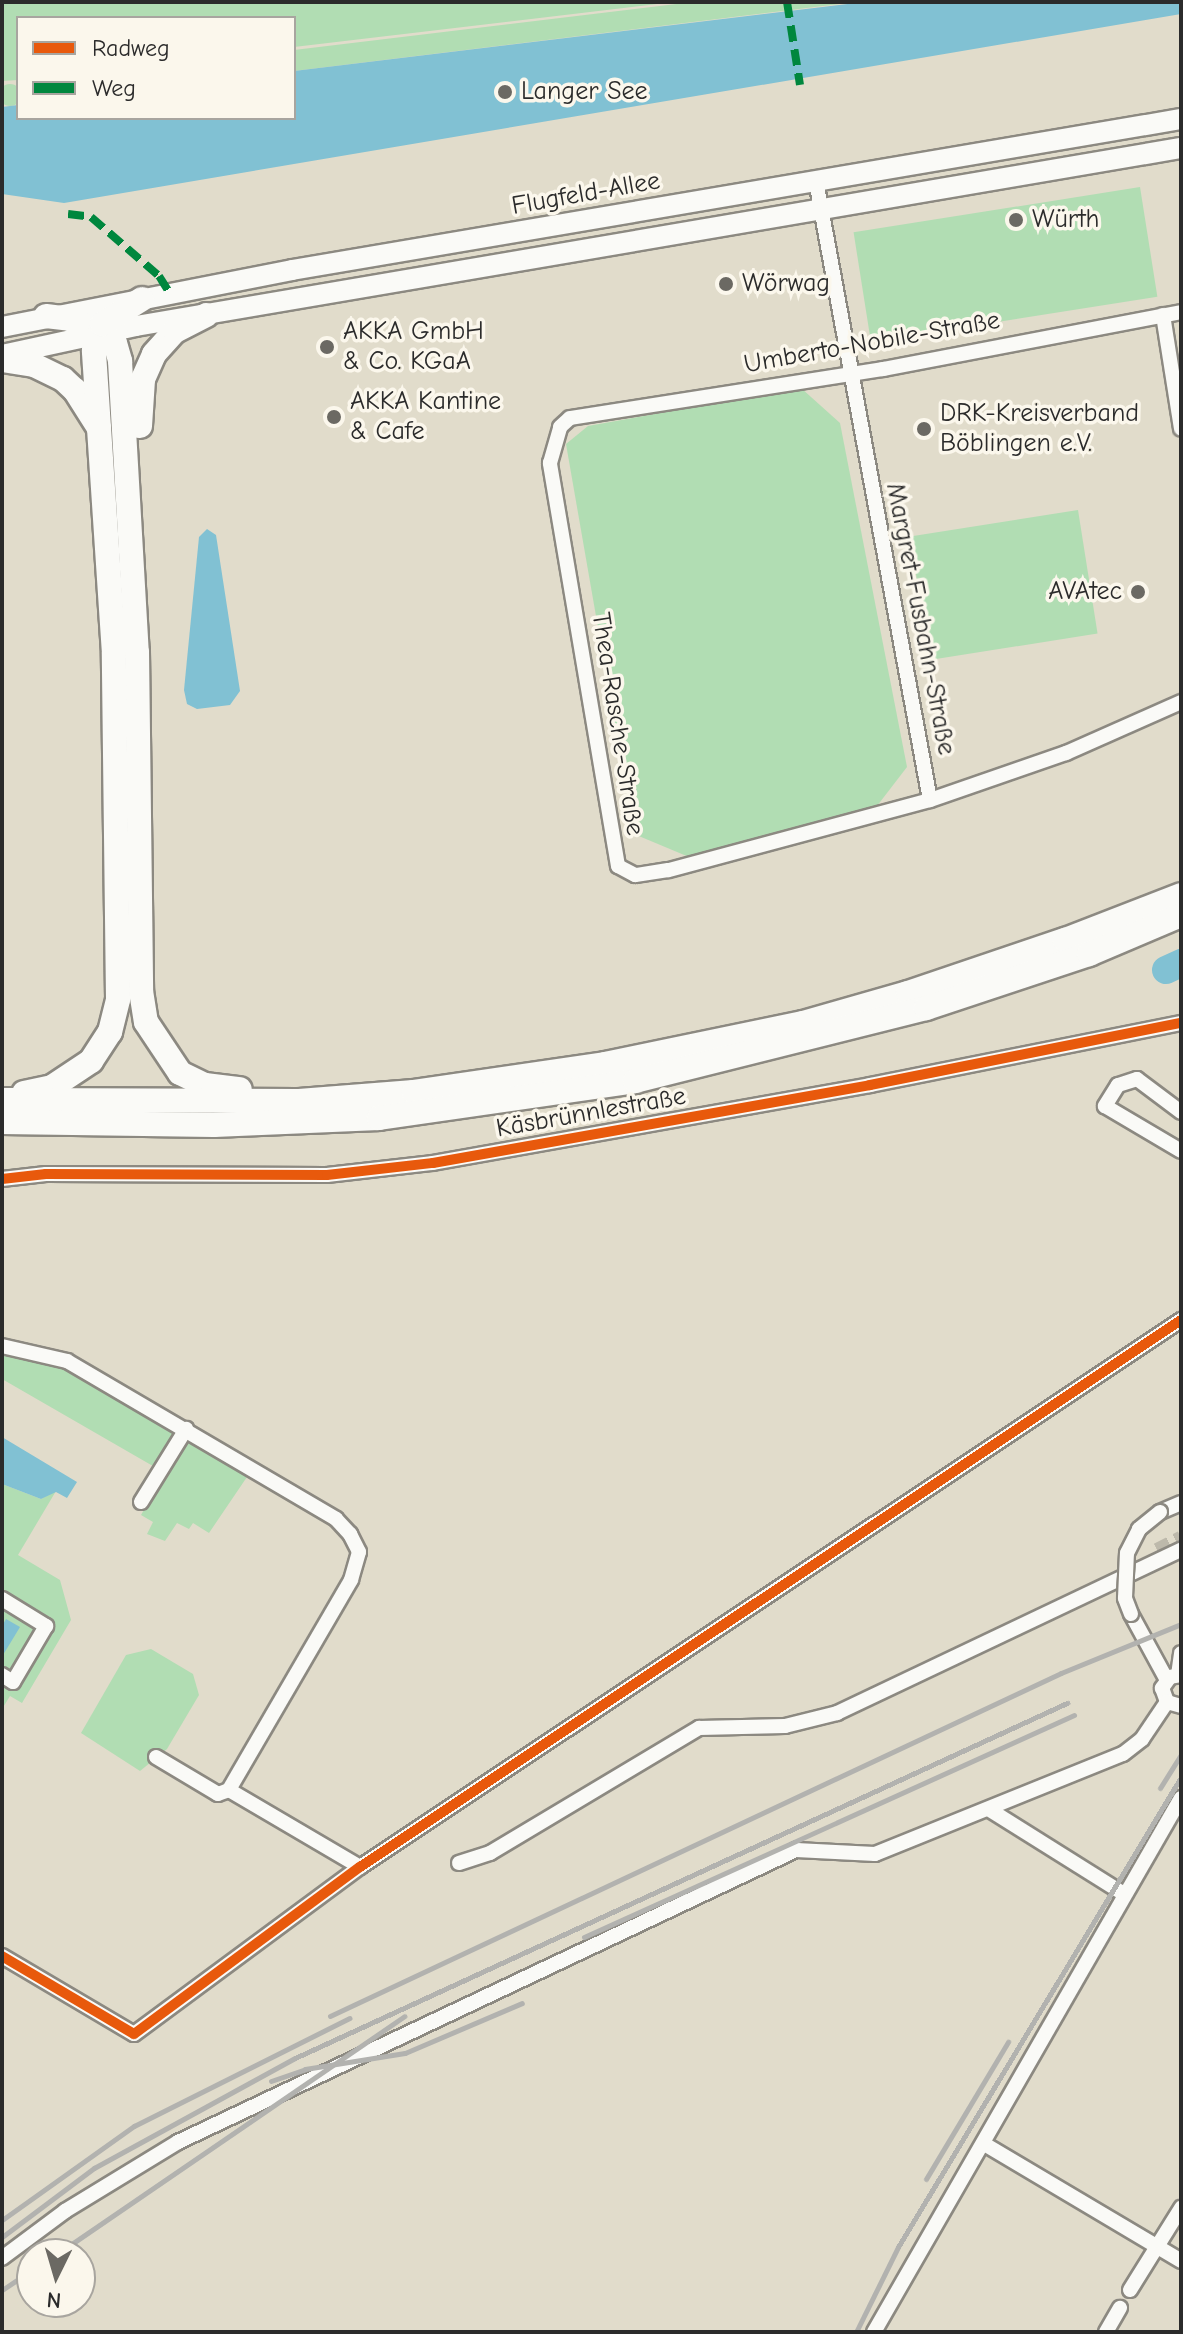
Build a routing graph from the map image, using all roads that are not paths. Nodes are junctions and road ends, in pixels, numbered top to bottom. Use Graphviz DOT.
graph roads {
  1 [pos="1181,119"];
  2 [pos="1181,148"];
  3 [pos="907,166"];
  4 [pos="816,181"];
  5 [pos="913,193"];
  6 [pos="741,194"];
  7 [pos="821,209"];
  8 [pos="748,222"];
  9 [pos="142,299"];
  10 [pos="1181,312"];
  11 [pos="206,315"];
  12 [pos="1163,315"];
  13 [pos="46,316"];
  14 [pos="2,327"];
  15 [pos="98,334"];
  16 [pos="2,358"];
  17 [pos="852,373"];
  18 [pos="570,418"];
  19 [pos="1181,429"];
  20 [pos="103,435"];
  21 [pos="137,652"];
  22 [pos="1181,702"];
  23 [pos="930,800"];
  24 [pos="1181,895"];
  25 [pos="1181,915"];
  26 [pos="1181,1023"];
  27 [pos="414,1092"];
  28 [pos="2,1098"];
  29 [pos="1181,1112"];
  30 [pos="2,1123"];
  31 [pos="1181,1151"];
  32 [pos="2,1179"];
  33 [pos="1181,1320"];
  34 [pos="2,1346"];
  35 [pos="186,1429"];
  36 [pos="141,1502"];
  37 [pos="1181,1503"];
  38 [pos="1181,1550"];
  39 [pos="2,1599"];
  40 [pos="1181,1653"];
  41 [pos="2,1675"];
  42 [pos="912,1675"];
  43 [pos="1175,1677"];
  44 [pos="904,1691"];
  45 [pos="1174,1704"];
  46 [pos="156,1757"];
  47 [pos="229,1790"];
  48 [pos="1181,1798"];
  49 [pos="990,1810"];
  50 [pos="459,1863"];
  51 [pos="360,1867"];
  52 [pos="1124,1894"];
  53 [pos="2,1956"];
  54 [pos="986,2145"];
  55 [pos="1181,2208"];
  56 [pos="1158,2248"];
  57 [pos="2,2258"];
  58 [pos="1181,2261"];
  59 [pos="1130,2290"];
  60 [pos="1120,2308"];
  61 [pos="874,2332"];
  62 [pos="1106,2332"];
  1 -- 3 [label="main road, Flugfeld-Allee"];
  2 -- 5 [label="main road"];
  3 -- 4 [label="main road, Flugfeld-Allee"];
  3 -- 5 [label="main road"];
  4 -- 6 [label="main road, Flugfeld-Allee"];
  4 -- 7 [label="street, Margret-Fusbahn-Straße"];
  5 -- 7 [label="main road"];
  6 -- 8 [label="main road"];
  6 -- 9 [label="main road, Flugfeld-Allee"];
  7 -- 8 [label="main road"];
  7 -- 17 [label="street, Margret-Fusbahn-Straße"];
  8 -- 11 [label="main road"];
  9 -- 13 [label="main road, Flugfeld-Allee"];
  9 -- 15 [label="highway"];
  10 -- 12 [label="street, Umberto-Nobile-Straße"];
  11 -- 15 [label="main road"];
  11 -- 21 [label="highway"];
  12 -- 17 [label="street, Umberto-Nobile-Straße"];
  12 -- 19 [label="street"];
  13 -- 14 [label="main road, Flugfeld-Allee"];
  13 -- 15 [label="highway"];
  15 -- 16 [label="main road"];
  15 -- 20 [label="highway"];
  15 -- 21 [label="highway"];
  16 -- 20 [label="highway"];
  17 -- 18 [label="street, Umberto-Nobile-Straße"];
  17 -- 23 [label="street, Margret-Fusbahn-Straße"];
  18 -- 23 [label="street, Thea-Rasche-Straße"];
  20 -- 28 [label="highway"];
  21 -- 27 [label="highway"];
  22 -- 23 [label="street, Margret-Fusbahn-Straße"];
  24 -- 27 [label="highway"];
  25 -- 30 [label="highway"];
  26 -- 32 [label="street, Käsbrünnlestraße"];
  27 -- 28 [label="highway"];
  29 -- 31 [label="street"];
  33 -- 51 [label="street"];
  34 -- 35 [label="street"];
  35 -- 36 [label="street"];
  35 -- 47 [label="street"];
  37 -- 43 [label="street, bridge"];
  38 -- 42 [label="street"];
  39 -- 41 [label="street"];
  40 -- 43 [label="street"];
  42 -- 44 [label="street"];
  42 -- 50 [label="street"];
  43 -- 45 [label="street"];
  45 -- 49 [label="street"];
  46 -- 47 [label="street"];
  47 -- 51 [label="street"];
  48 -- 52 [label="street"];
  49 -- 52 [label="street"];
  49 -- 57 [label="street"];
  51 -- 53 [label="street"];
  52 -- 54 [label="street"];
  54 -- 56 [label="street"];
  54 -- 61 [label="street"];
  55 -- 56 [label="street"];
  56 -- 58 [label="street"];
  56 -- 59 [label="street"];
  60 -- 62 [label="street"];
}
